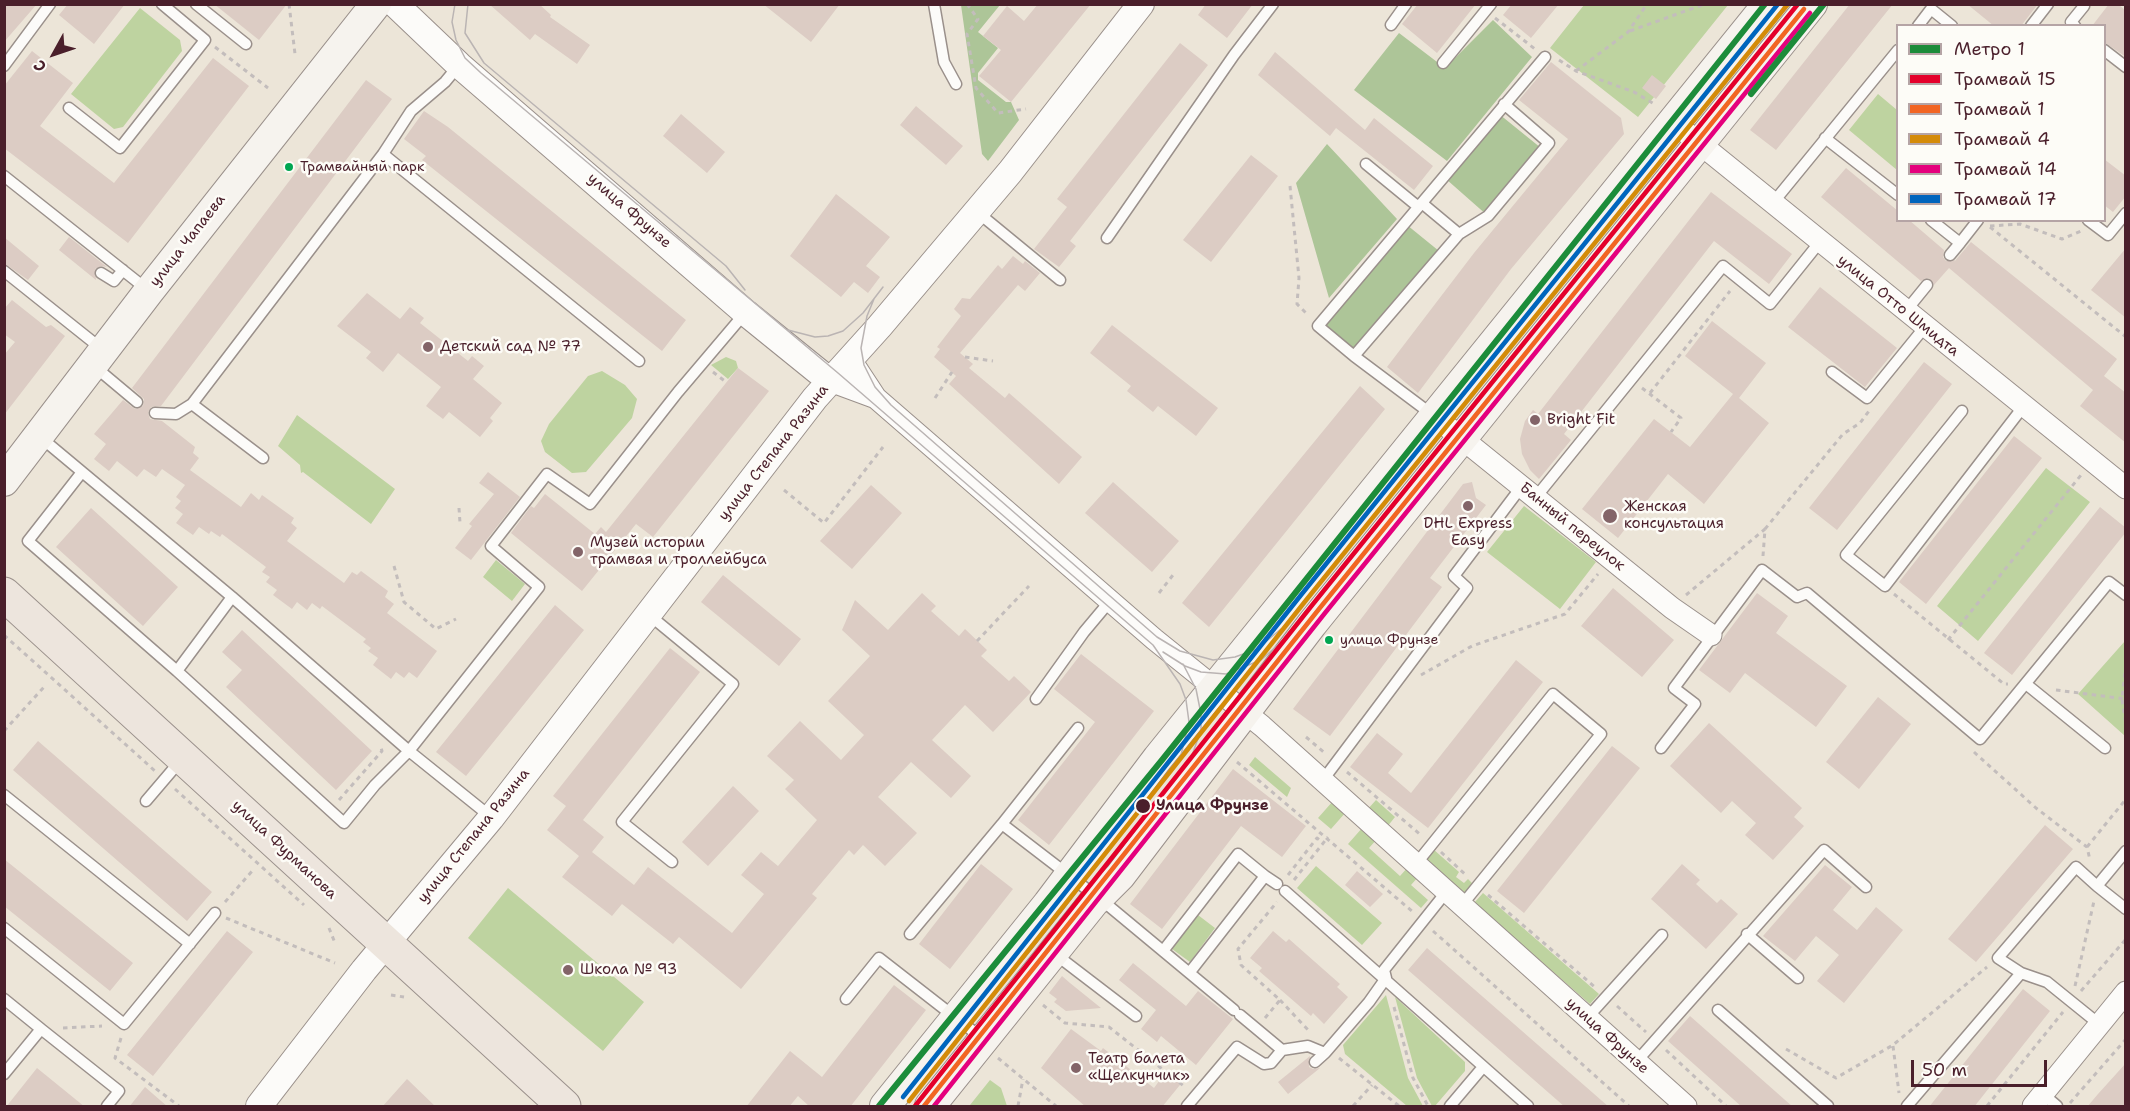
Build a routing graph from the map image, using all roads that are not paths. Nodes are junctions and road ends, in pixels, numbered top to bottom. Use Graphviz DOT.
graph roads {
  1 [pos="50,4"];
  2 [pos="162,4"];
  3 [pos="196,4"];
  4 [pos="376,4"];
  5 [pos="395,4"];
  6 [pos="934,4"];
  7 [pos="1141,4"];
  8 [pos="1273,4"];
  9 [pos="1406,4"];
  10 [pos="1768,4"];
  11 [pos="1812,4"];
  12 [pos="2048,4"];
  13 [pos="2083,4"];
  14 [pos="1489,8"];
  15 [pos="1920,24"];
  16 [pos="1950,24"];
  17 [pos="2033,24"];
  18 [pos="2073,24"];
  19 [pos="1391,25"];
  20 [pos="246,44"];
  21 [pos="2106,52"];
  22 [pos="1896,53"];
  23 [pos="1545,57"];
  24 [pos="1443,63"];
  25 [pos="459,65"];
  26 [pos="4,66"];
  27 [pos="2126,67"];
  28 [pos="956,84"];
  29 [pos="1504,104"];
  30 [pos="69,108"];
  31 [pos="1668,115"];
  32 [pos="1826,138"];
  33 [pos="1698,144"];
  34 [pos="384,154"];
  35 [pos="1366,164"];
  36 [pos="4,176"];
  37 [pos="1896,193"];
  38 [pos="1423,204"];
  39 [pos="1771,204"];
  40 [pos="976,211"];
  41 [pos="2126,213"];
  42 [pos="1934,222"];
  43 [pos="1976,222"];
  44 [pos="2092,223"];
  45 [pos="1459,234"];
  46 [pos="1107,238"];
  47 [pos="1820,243"];
  48 [pos="1960,243"];
  49 [pos="1950,255"];
  50 [pos="4,270"];
  51 [pos="123,270"];
  52 [pos="102,273"];
  53 [pos="1060,280"];
  54 [pos="1927,285"];
  55 [pos="149,291"];
  56 [pos="746,312"];
  57 [pos="1905,312"];
  58 [pos="1924,327"];
  59 [pos="1354,356"];
  60 [pos="98,357"];
  61 [pos="851,360"];
  62 [pos="639,361"];
  63 [pos="1832,372"];
  64 [pos="830,381"];
  65 [pos="876,398"];
  66 [pos="137,402"];
  67 [pos="192,404"];
  68 [pos="2023,406"];
  69 [pos="1962,411"];
  70 [pos="155,413"];
  71 [pos="1434,416"];
  72 [pos="38,435"];
  73 [pos="1462,437"];
  74 [pos="263,458"];
  75 [pos="82,472"];
  76 [pos="4,480"];
  77 [pos="2126,488"];
  78 [pos="1529,491"];
  79 [pos="4,594"];
  80 [pos="2126,595"];
  81 [pos="232,597"];
  82 [pos="1110,601"];
  83 [pos="648,614"];
  84 [pos="1711,635"];
  85 [pos="177,671"];
  86 [pos="2026,684"];
  87 [pos="1215,688"];
  88 [pos="1036,699"];
  89 [pos="1244,711"];
  90 [pos="1078,728"];
  91 [pos="1661,747"];
  92 [pos="2105,748"];
  93 [pos="409,751"];
  94 [pos="183,758"];
  95 [pos="1323,780"];
  96 [pos="4,795"];
  97 [pos="146,801"];
  98 [pos="491,818"];
  99 [pos="1002,824"];
  100 [pos="2126,851"];
  101 [pos="672,862"];
  102 [pos="1416,864"];
  103 [pos="1069,876"];
  104 [pos="1265,876"];
  105 [pos="2097,886"];
  106 [pos="1866,888"];
  107 [pos="1098,898"];
  108 [pos="1455,898"];
  109 [pos="2126,909"];
  110 [pos="215,914"];
  111 [pos="4,928"];
  112 [pos="910,934"];
  113 [pos="1747,934"];
  114 [pos="1662,935"];
  115 [pos="190,944"];
  116 [pos="386,944"];
  117 [pos="1163,951"];
  118 [pos="1053,952"];
  119 [pos="1190,972"];
  120 [pos="2021,973"];
  121 [pos="1386,978"];
  122 [pos="1798,978"];
  123 [pos="2126,992"];
  124 [pos="4,999"];
  125 [pos="846,999"];
  126 [pos="1718,1010"];
  127 [pos="1136,1016"];
  128 [pos="956,1018"];
  129 [pos="1587,1018"];
  130 [pos="2099,1024"];
  131 [pos="41,1029"];
  132 [pos="989,1048"];
  133 [pos="1282,1050"];
  134 [pos="1327,1051"];
  135 [pos="1315,1062"];
  136 [pos="1636,1062"];
  137 [pos="1483,1067"];
  138 [pos="4,1074"];
  139 [pos="903,1102"];
  140 [pos="2044,1102"];
  141 [pos="107,1107"];
  142 [pos="259,1107"];
  143 [pos="564,1107"];
  144 [pos="1188,1107"];
  145 [pos="1450,1107"];
  146 [pos="1528,1107"];
  147 [pos="1686,1107"];
  148 [pos="1828,1107"];
  149 [pos="1907,1107"];
  1 -- 26 [label="lane"];
  2 -- 30 [label="lane"];
  3 -- 20 [label="lane"];
  4 -- 55 [label="main road, улица Чапаева"];
  5 -- 25 [label="street, улица Фрунзе"];
  6 -- 28 [label="lane"];
  7 -- 40 [label="street, улица Степана Разина"];
  8 -- 46 [label="lane"];
  9 -- 19 [label="lane"];
  10 -- 31 [label="main road"];
  11 -- 33 [label="main road"];
  12 -- 17 [label="lane"];
  13 -- 18 [label="lane"];
  14 -- 24 [label="lane"];
  15 -- 16 [label="lane"];
  21 -- 27 [label="lane"];
  22 -- 32 [label="lane"];
  23 -- 29 [label="lane"];
  25 -- 34 [label="lane"];
  25 -- 56 [label="street, улица Фрунзе"];
  29 -- 38 [label="lane"];
  29 -- 45 [label="lane"];
  31 -- 33 [label="street, улица Отто Шмидта"];
  31 -- 71 [label="main road"];
  32 -- 37 [label="lane"];
  32 -- 39 [label="lane"];
  33 -- 39 [label="street, улица Отто Шмидта"];
  33 -- 73 [label="main road"];
  34 -- 62 [label="lane"];
  34 -- 67 [label="lane"];
  35 -- 38 [label="lane"];
  36 -- 51 [label="lane"];
  38 -- 45 [label="lane"];
  38 -- 59 [label="lane"];
  39 -- 47 [label="street, улица Отто Шмидта"];
  40 -- 53 [label="lane"];
  40 -- 61 [label="street, улица Степана Разина"];
  41 -- 44 [label="lane"];
  42 -- 48 [label="lane"];
  43 -- 48 [label="lane"];
  45 -- 59 [label="lane"];
  47 -- 57 [label="street, улица Отто Шмидта"];
  47 -- 78 [label="lane"];
  48 -- 49 [label="lane"];
  50 -- 60 [label="lane"];
  51 -- 52 [label="lane"];
  51 -- 55 [label="lane"];
  54 -- 57 [label="lane"];
  55 -- 60 [label="main road, улица Чапаева"];
  56 -- 64 [label="street, улица Фрунзе"];
  56 -- 93 [label="lane"];
  57 -- 58 [label="street, улица Отто Шмидта"];
  58 -- 63 [label="lane"];
  58 -- 68 [label="street, улица Отто Шмидта"];
  59 -- 71 [label="lane"];
  60 -- 66 [label="lane"];
  60 -- 72 [label="main road, улица Чапаева"];
  61 -- 64 [label="street, улица Степана Разина"];
  61 -- 65 [label="street, улица Фрунзе"];
  64 -- 65 [label="street, улица Фрунзе"];
  64 -- 83 [label="street, улица Степана Разина"];
  65 -- 82 [label="street, улица Фрунзе"];
  67 -- 70 [label="lane"];
  67 -- 74 [label="lane"];
  68 -- 69 [label="lane"];
  68 -- 77 [label="street, улица Отто Шмидта"];
  71 -- 73 [label="street, Банный переулок"];
  71 -- 87 [label="main road"];
  72 -- 75 [label="lane"];
  72 -- 76 [label="main road, улица Чапаева"];
  73 -- 78 [label="street, Банный переулок"];
  73 -- 89 [label="main road"];
  75 -- 81 [label="lane"];
  75 -- 85 [label="lane"];
  78 -- 84 [label="street, Банный переулок"];
  78 -- 95 [label="lane"];
  79 -- 94 [label="main road, улица Фурманова"];
  80 -- 86 [label="lane"];
  81 -- 85 [label="lane"];
  81 -- 93 [label="lane"];
  82 -- 87 [label="street, улица Фрунзе"];
  82 -- 88 [label="lane"];
  83 -- 98 [label="street, улица Степана Разина"];
  83 -- 101 [label="lane"];
  84 -- 86 [label="lane"];
  84 -- 91 [label="lane"];
  85 -- 93 [label="lane"];
  86 -- 92 [label="lane"];
  87 -- 89 [label="street, улица Фрунзе"];
  87 -- 103 [label="main road"];
  89 -- 95 [label="street, улица Фрунзе"];
  89 -- 107 [label="main road"];
  90 -- 99 [label="lane"];
  93 -- 98 [label="lane"];
  94 -- 97 [label="lane"];
  94 -- 116 [label="main road, улица Фурманова"];
  95 -- 102 [label="street, улица Фрунзе"];
  96 -- 115 [label="lane"];
  98 -- 116 [label="street, улица Степана Разина"];
  99 -- 103 [label="lane"];
  99 -- 112 [label="lane"];
  100 -- 105 [label="lane"];
  102 -- 108 [label="street, улица Фрунзе"];
  102 -- 108 [label="lane"];
  103 -- 107 [label="lane"];
  103 -- 128 [label="main road"];
  104 -- 117 [label="lane"];
  104 -- 119 [label="lane"];
  104 -- 121 [label="lane"];
  105 -- 109 [label="lane"];
  105 -- 120 [label="lane"];
  106 -- 113 [label="lane"];
  107 -- 117 [label="lane"];
  107 -- 118 [label="main road"];
  108 -- 121 [label="lane"];
  108 -- 129 [label="street, улица Фрунзе"];
  110 -- 115 [label="lane"];
  111 -- 115 [label="lane"];
  113 -- 122 [label="lane"];
  113 -- 136 [label="lane"];
  114 -- 129 [label="lane"];
  116 -- 142 [label="street, улица Степана Разина"];
  116 -- 143 [label="main road, улица Фурманова"];
  117 -- 119 [label="lane"];
  118 -- 127 [label="lane"];
  118 -- 132 [label="main road"];
  119 -- 133 [label="lane"];
  120 -- 130 [label="lane"];
  120 -- 149 [label="lane"];
  121 -- 134 [label="lane"];
  121 -- 137 [label="lane"];
  123 -- 130 [label="street"];
  124 -- 131 [label="lane"];
  125 -- 128 [label="lane"];
  126 -- 148 [label="lane"];
  128 -- 132 [label="lane"];
  128 -- 139 [label="main road"];
  129 -- 136 [label="street, улица Фрунзе"];
  130 -- 140 [label="street"];
  131 -- 138 [label="lane"];
  131 -- 141 [label="lane"];
  132 -- 139 [label="main road"];
  133 -- 134 [label="lane"];
  133 -- 144 [label="lane"];
  134 -- 135 [label="lane"];
  136 -- 147 [label="street, улица Фрунзе"];
  137 -- 145 [label="lane"];
  137 -- 146 [label="lane"];
}
